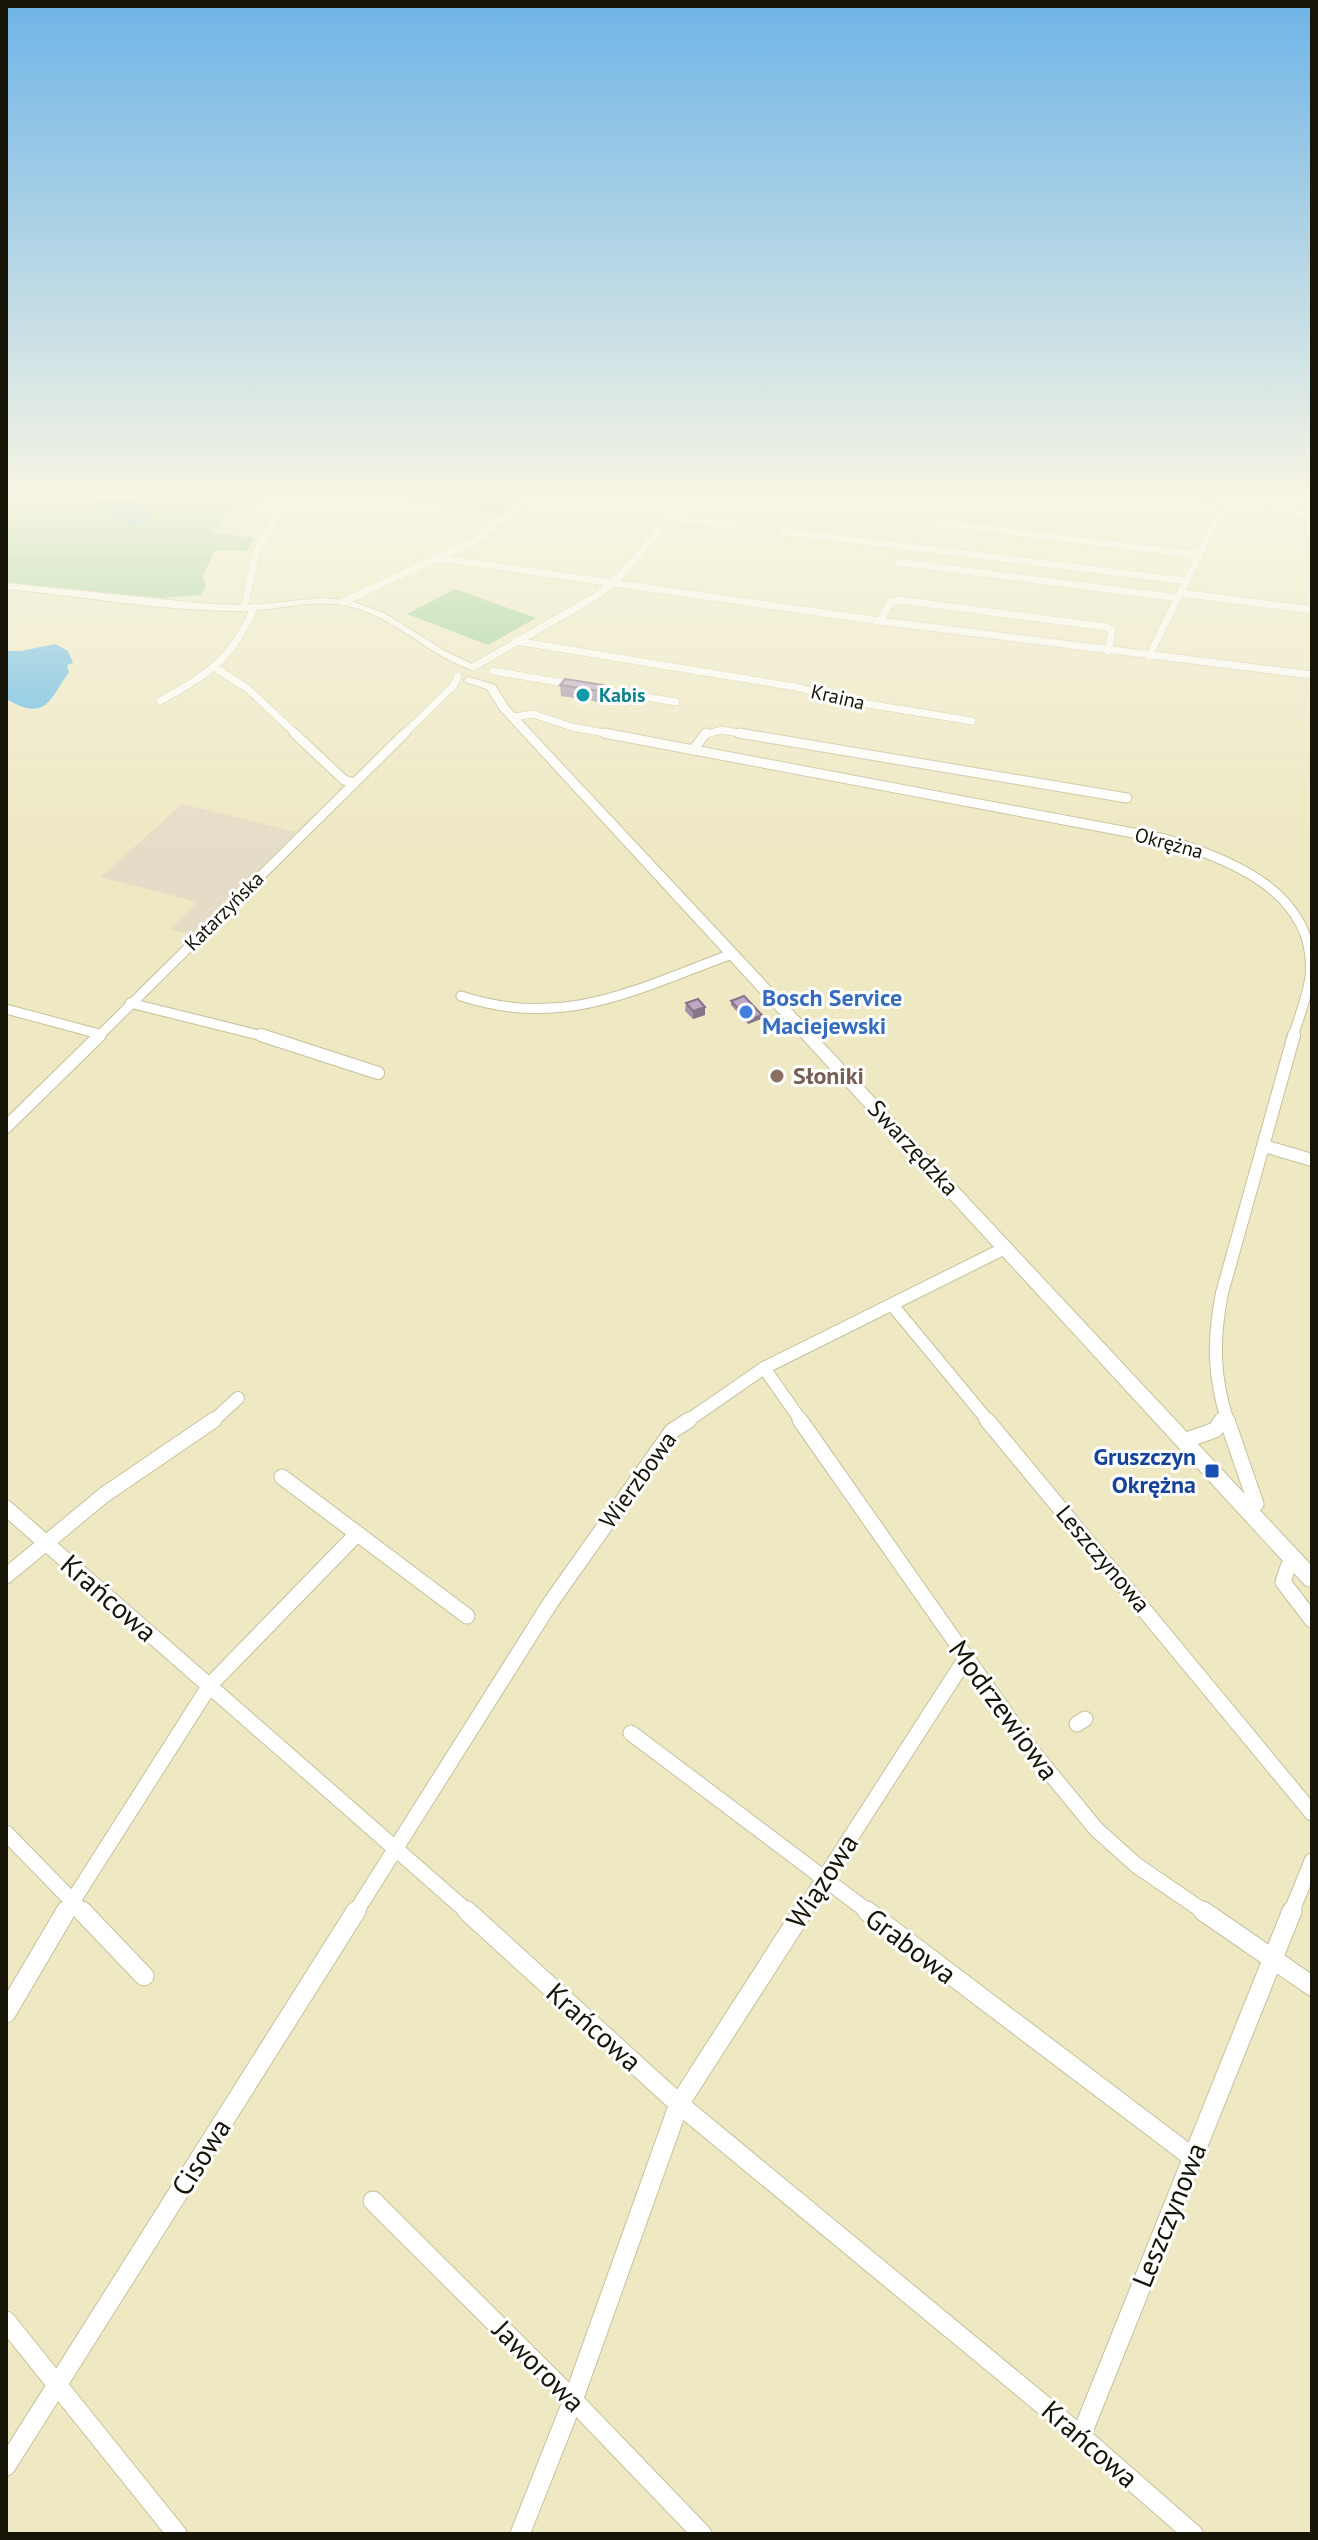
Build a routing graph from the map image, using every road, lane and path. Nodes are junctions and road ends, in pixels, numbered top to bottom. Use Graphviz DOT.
graph roads {
  1 [pos="246,617"];
  2 [pos="382,617"];
  3 [pos="560,617"];
  4 [pos="848,617"];
  5 [pos="883,617"];
  6 [pos="1023,617"];
  7 [pos="1168,617"];
  8 [pos="880,621"];
  9 [pos="516,641"];
  10 [pos="1108,651"];
  11 [pos="444,654"];
  12 [pos="1149,656"];
  13 [pos="217,669"];
  14 [pos="482,671"];
  15 [pos="1312,675"];
  16 [pos="462,677"];
  17 [pos="502,682"];
  18 [pos="160,701"];
  19 [pos="676,702"];
  20 [pos="514,717"];
  21 [pos="972,721"];
  22 [pos="693,750"];
  23 [pos="354,783"];
  24 [pos="1127,798"];
  25 [pos="732,954"];
  26 [pos="1311,959"];
  27 [pos="461,996"];
  28 [pos="130,1003"];
  29 [pos="6,1009"];
  30 [pos="99,1034"];
  31 [pos="378,1073"];
  32 [pos="6,1127"];
  33 [pos="1264,1146"];
  34 [pos="1312,1160"];
  35 [pos="1005,1248"];
  36 [pos="893,1306"];
  37 [pos="764,1368"];
  38 [pos="238,1398"];
  39 [pos="1224,1417"];
  40 [pos="1184,1441"];
  41 [pos="282,1477"];
  42 [pos="6,1508"];
  43 [pos="1247,1510"];
  44 [pos="357,1534"];
  45 [pos="44,1542"];
  46 [pos="1296,1562"];
  47 [pos="6,1576"];
  48 [pos="1312,1579"];
  49 [pos="467,1616"];
  50 [pos="1312,1620"];
  51 [pos="966,1658"];
  52 [pos="210,1685"];
  53 [pos="631,1733"];
  54 [pos="1312,1813"];
  55 [pos="6,1833"];
  56 [pos="397,1848"];
  57 [pos="1312,1861"];
  58 [pos="824,1879"];
  59 [pos="72,1901"];
  60 [pos="1273,1960"];
  61 [pos="144,1976"];
  62 [pos="1312,1986"];
  63 [pos="6,2013"];
  64 [pos="679,2104"];
  65 [pos="1192,2157"];
  66 [pos="373,2201"];
  67 [pos="6,2321"];
  68 [pos="57,2384"];
  69 [pos="573,2400"];
  70 [pos="1081,2436"];
  71 [pos="6,2466"];
  72 [pos="177,2534"];
  73 [pos="520,2534"];
  74 [pos="702,2534"];
  75 [pos="1193,2534"];
  1 -- 13 [label="street"];
  2 -- 11 [label="street, Swarzędzka"];
  3 -- 9 [label="street"];
  4 -- 8 [label="street"];
  5 -- 8 [label="street"];
  6 -- 10 [label="street"];
  7 -- 12 [label="street"];
  8 -- 10 [label="street"];
  9 -- 14 [label="street"];
  9 -- 21 [label="street, Kraina"];
  10 -- 12 [label="street"];
  11 -- 14 [label="street, Swarzędzka"];
  11 -- 16 [label="street, Swarzędzka"];
  12 -- 15 [label="street"];
  13 -- 18 [label="street"];
  13 -- 23 [label="street"];
  14 -- 16 [label="street"];
  14 -- 17 [label="street, Swarzędzka"];
  14 -- 17 [label="street"];
  16 -- 17 [label="street"];
  16 -- 23 [label="street, Katarzyńska"];
  17 -- 19 [label="street"];
  17 -- 20 [label="street, Swarzędzka"];
  20 -- 22 [label="street, Okrężna"];
  20 -- 25 [label="street, Swarzędzka"];
  22 -- 24 [label="street"];
  22 -- 26 [label="street, Okrężna"];
  23 -- 28 [label="street, Katarzyńska"];
  25 -- 27 [label="street"];
  25 -- 35 [label="street, Swarzędzka"];
  26 -- 33 [label="street, Okrężna"];
  28 -- 30 [label="street, Katarzyńska"];
  28 -- 31 [label="street"];
  29 -- 30 [label="street"];
  30 -- 32 [label="street, Katarzyńska"];
  33 -- 34 [label="street"];
  33 -- 39 [label="street, Okrężna"];
  35 -- 36 [label="street, Wierzbowa"];
  35 -- 40 [label="street, Swarzędzka"];
  36 -- 37 [label="street, Wierzbowa"];
  36 -- 54 [label="street, Leszczynowa"];
  37 -- 51 [label="street, Modrzewiowa"];
  37 -- 56 [label="street, Wierzbowa"];
  38 -- 45 [label="street"];
  39 -- 40 [label="street"];
  39 -- 43 [label="street, Okrężna"];
  40 -- 43 [label="street, Swarzędzka"];
  41 -- 44 [label="street"];
  42 -- 45 [label="street, Krańcowa"];
  43 -- 46 [label="street, Swarzędzka"];
  44 -- 49 [label="street"];
  44 -- 52 [label="street"];
  45 -- 47 [label="street"];
  45 -- 52 [label="street, Krańcowa"];
  46 -- 48 [label="street, Swarzędzka"];
  46 -- 50 [label="street"];
  51 -- 58 [label="street, Wiązowa"];
  51 -- 60 [label="street, Modrzewiowa"];
  52 -- 56 [label="street, Krańcowa"];
  52 -- 59 [label="street"];
  53 -- 58 [label="street, Grabowa"];
  55 -- 59 [label="street"];
  56 -- 64 [label="street, Krańcowa"];
  56 -- 68 [label="street, Cisowa"];
  57 -- 60 [label="street, Leszczynowa"];
  58 -- 64 [label="street, Wiązowa"];
  58 -- 65 [label="street, Grabowa"];
  59 -- 61 [label="street"];
  59 -- 63 [label="street"];
  60 -- 62 [label="street, Modrzewiowa"];
  60 -- 65 [label="street, Leszczynowa"];
  64 -- 69 [label="street, Wiązowa"];
  64 -- 70 [label="street, Krańcowa"];
  65 -- 70 [label="street, Leszczynowa"];
  66 -- 69 [label="street, Jaworowa"];
  67 -- 68 [label="street"];
  68 -- 71 [label="street, Cisowa"];
  68 -- 72 [label="street"];
  69 -- 73 [label="street, Wiązowa"];
  69 -- 74 [label="street, Jaworowa"];
  70 -- 75 [label="street, Krańcowa"];
}
